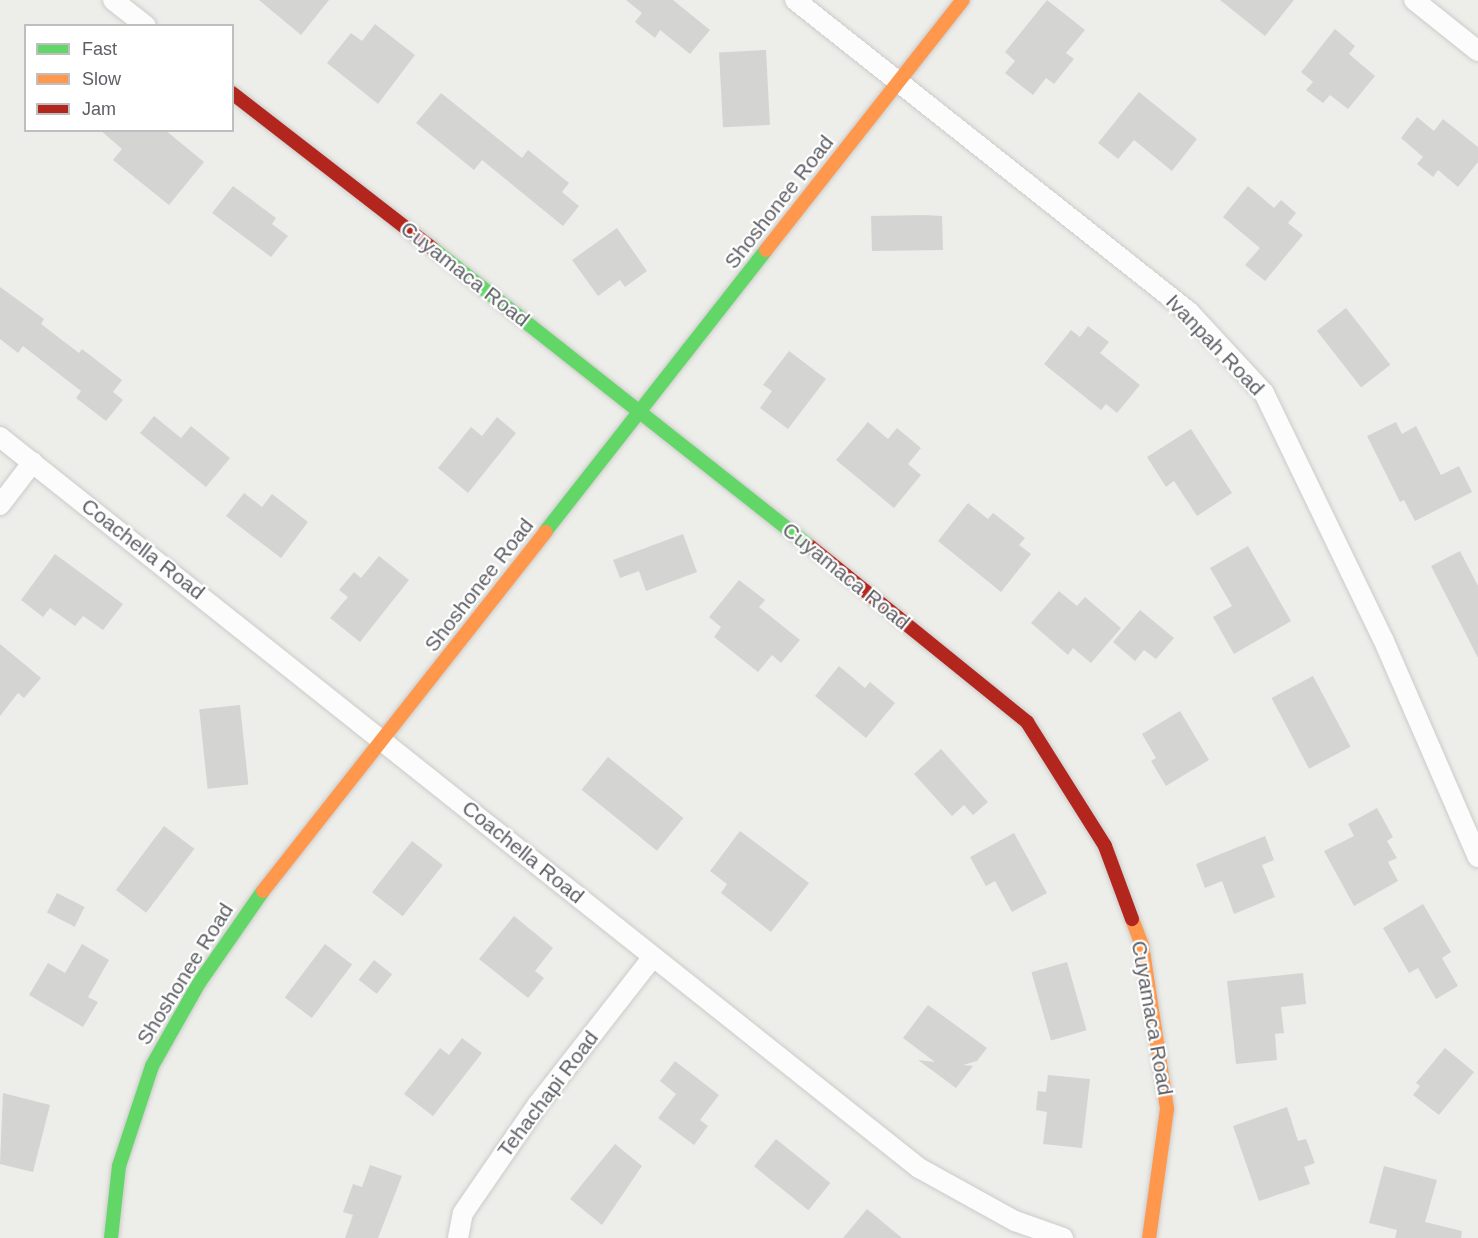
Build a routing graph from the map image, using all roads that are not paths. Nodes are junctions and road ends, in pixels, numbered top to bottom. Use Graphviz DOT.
graph roads {
  1 [pos="113,0"];
  2 [pos="795,0"];
  3 [pos="963,0"];
  4 [pos="1414,0"];
  5 [pos="143,24"];
  6 [pos="1478,51"];
  7 [pos="900,81"];
  8 [pos="234,95"];
  9 [pos="642,411"];
  10 [pos="0,437"];
  11 [pos="33,462"];
  12 [pos="0,505"];
  13 [pos="384,739"];
  14 [pos="1478,857"];
  15 [pos="652,958"];
  16 [pos="111,1238"];
  17 [pos="458,1238"];
  18 [pos="1064,1238"];
  19 [pos="1149,1238"];
  1 -- 5 [label="street"];
  2 -- 7 [label="street, Ivanpah Road"];
  3 -- 7 [label="street, Shoshonee Road"];
  4 -- 6 [label="street"];
  7 -- 9 [label="street, Shoshonee Road"];
  7 -- 14 [label="street, Ivanpah Road"];
  8 -- 9 [label="street, Cuyamaca Road"];
  9 -- 13 [label="street, Shoshonee Road"];
  9 -- 19 [label="street, Cuyamaca Road"];
  10 -- 11 [label="street, Coachella Road"];
  11 -- 12 [label="street"];
  11 -- 13 [label="street, Coachella Road"];
  13 -- 15 [label="street, Coachella Road"];
  13 -- 16 [label="street, Shoshonee Road"];
  15 -- 17 [label="street, Tehachapi Road"];
  15 -- 18 [label="street, Coachella Road"];
}
